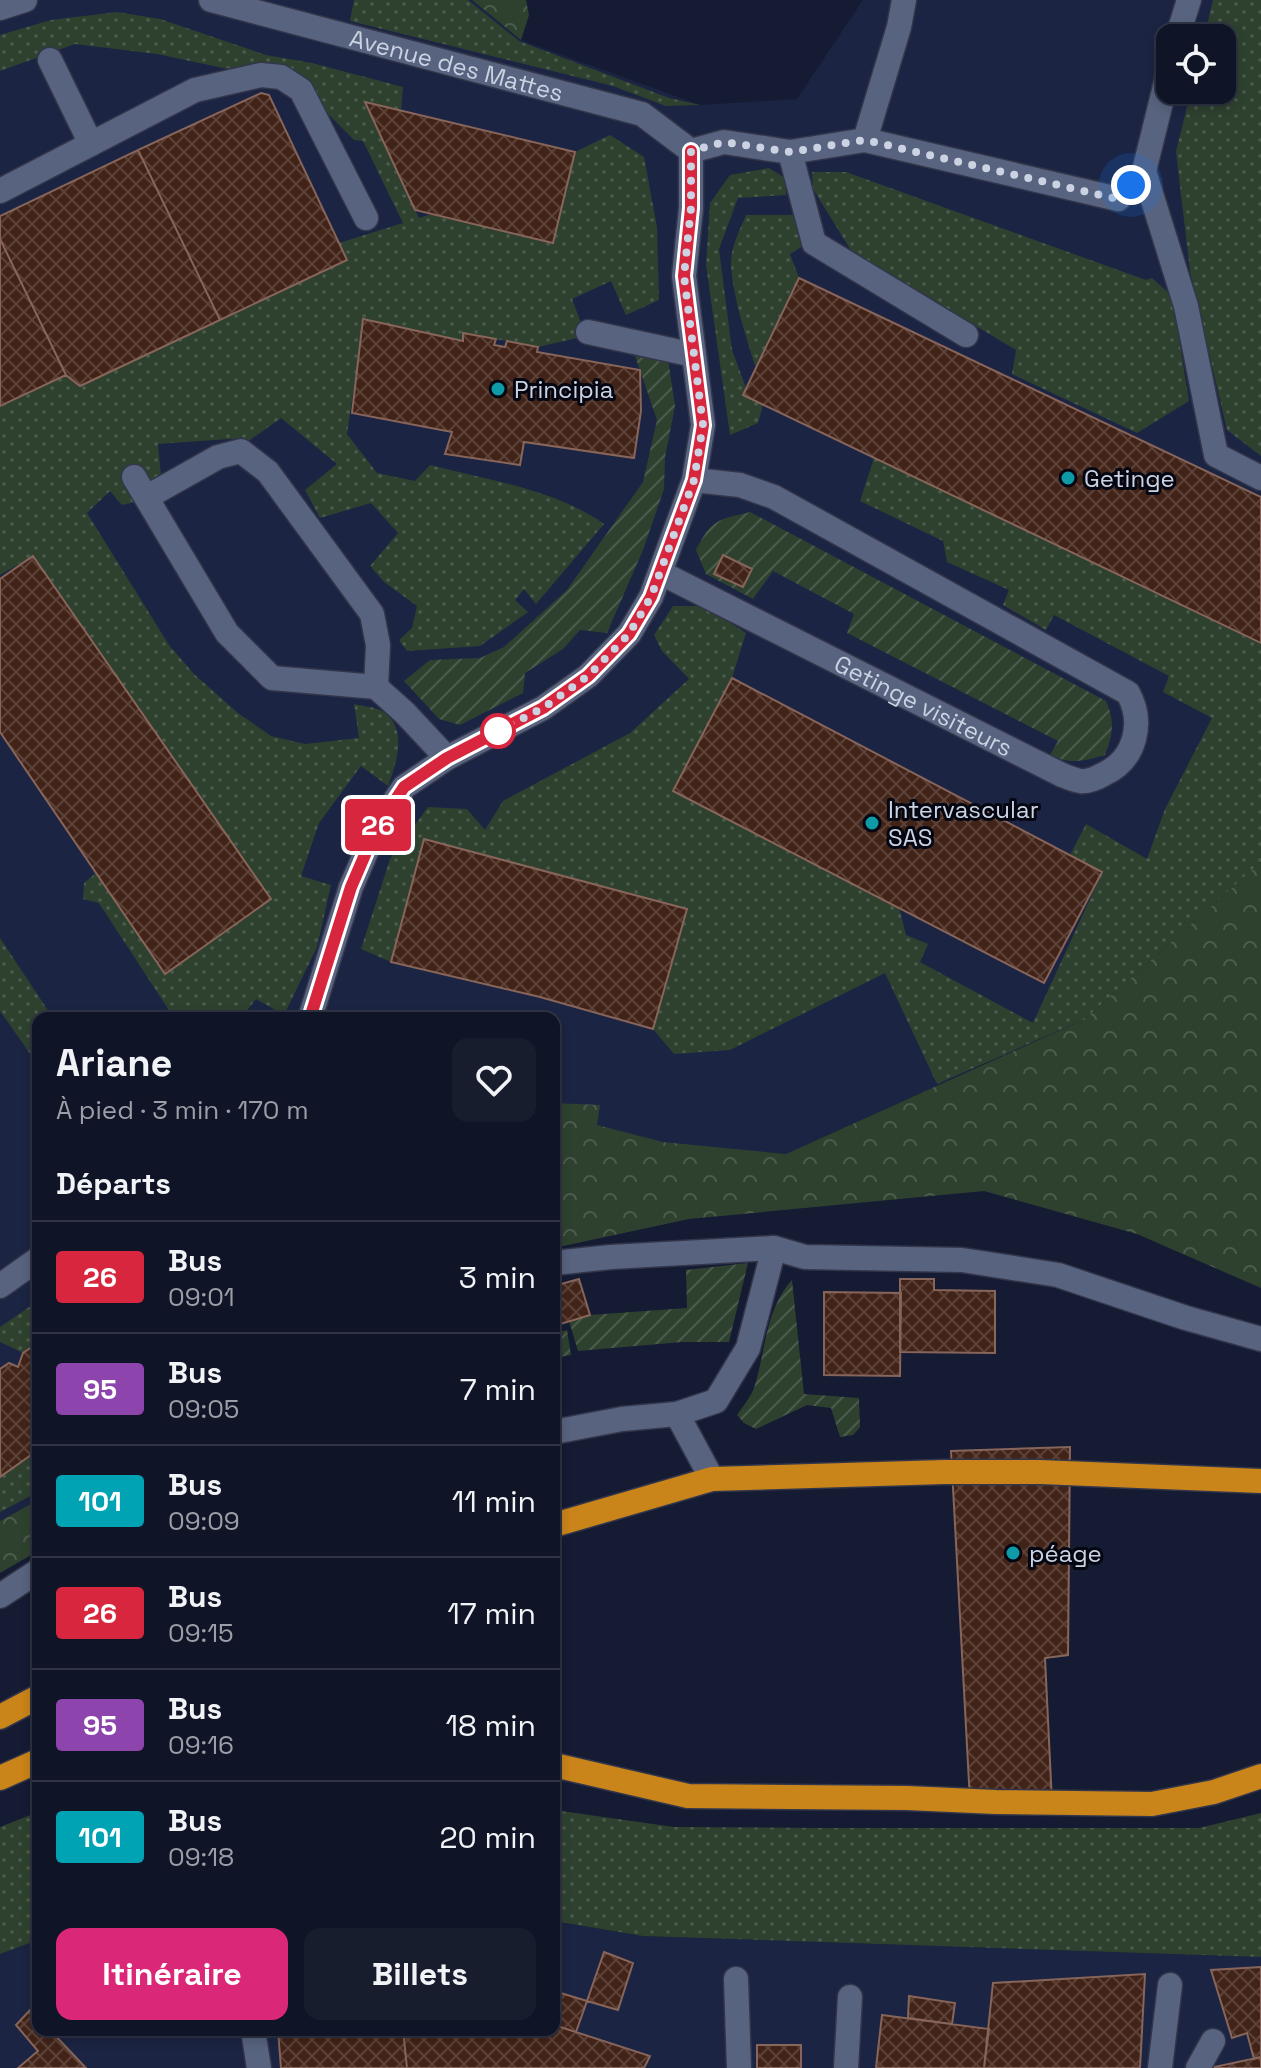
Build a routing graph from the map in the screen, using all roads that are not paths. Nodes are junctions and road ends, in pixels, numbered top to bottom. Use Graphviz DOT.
graph roads {
  1 [pos="25,0"];
  2 [pos="211,0"];
  3 [pos="904,0"];
  4 [pos="1189,0"];
  5 [pos="0,8"];
  6 [pos="1181,24"];
  7 [pos="50,60"];
  8 [pos="1161,104"];
  9 [pos="865,140"];
  10 [pos="91,144"];
  11 [pos="691,151"];
  12 [pos="790,152"];
  13 [pos="1144,171"];
  14 [pos="1,189"];
  15 [pos="366,218"];
  16 [pos="588,332"];
  17 [pos="966,335"];
  18 [pos="694,355"];
  19 [pos="1261,478"];
  20 [pos="694,480"];
  21 [pos="661,573"];
  22 [pos="376,687"];
  23 [pos="447,758"];
  24 [pos="312,1012"];
  25 [pos="774,1248"];
  26 [pos="560,1262"];
  27 [pos="32,1263"];
  28 [pos="0,1286"];
  29 [pos="1261,1339"];
  30 [pos="677,1414"];
  31 [pos="560,1431"];
  32 [pos="712,1479"];
  33 [pos="1259,1482"];
  34 [pos="560,1523"];
  35 [pos="32,1575"];
  36 [pos="0,1596"];
  37 [pos="32,1700"];
  38 [pos="0,1717"];
  39 [pos="32,1764"];
  40 [pos="560,1766"];
  41 [pos="1261,1776"];
  42 [pos="0,1778"];
  43 [pos="736,1979"];
  44 [pos="1170,1985"];
  45 [pos="850,1997"];
  46 [pos="254,2036"];
  47 [pos="1213,2041"];
  48 [pos="259,2068"];
  49 [pos="739,2068"];
  50 [pos="846,2068"];
  51 [pos="1160,2068"];
  52 [pos="1198,2068"];
  1 -- 5 [label="street"];
  2 -- 11 [label="street, Avenue des Mattes"];
  3 -- 9 [label="street"];
  4 -- 6 [label="street"];
  7 -- 10 [label="street"];
  8 -- 13 [label="street"];
  9 -- 12 [label="street"];
  9 -- 13 [label="street"];
  10 -- 14 [label="street"];
  10 -- 15 [label="street"];
  11 -- 12 [label="street"];
  11 -- 18 [label="street"];
  12 -- 17 [label="street"];
  13 -- 19 [label="street"];
  16 -- 18 [label="street"];
  18 -- 20 [label="street"];
  20 -- 21 [label="street"];
  20 -- 21 [label="street, Getinge visiteurs"];
  21 -- 23 [label="street"];
  22 -- 22 [label="street"];
  22 -- 23 [label="street"];
  23 -- 24 [label="street"];
  25 -- 26 [label="street"];
  25 -- 29 [label="street"];
  25 -- 30 [label="street"];
  27 -- 28 [label="street"];
  30 -- 31 [label="street"];
  30 -- 32 [label="street"];
  32 -- 33 [label="highway"];
  32 -- 34 [label="highway"];
  35 -- 36 [label="street"];
  37 -- 38 [label="highway"];
  39 -- 42 [label="highway"];
  40 -- 41 [label="highway"];
  43 -- 49 [label="street"];
  44 -- 51 [label="street"];
  45 -- 50 [label="street"];
  46 -- 48 [label="street"];
  47 -- 52 [label="street"];
}
